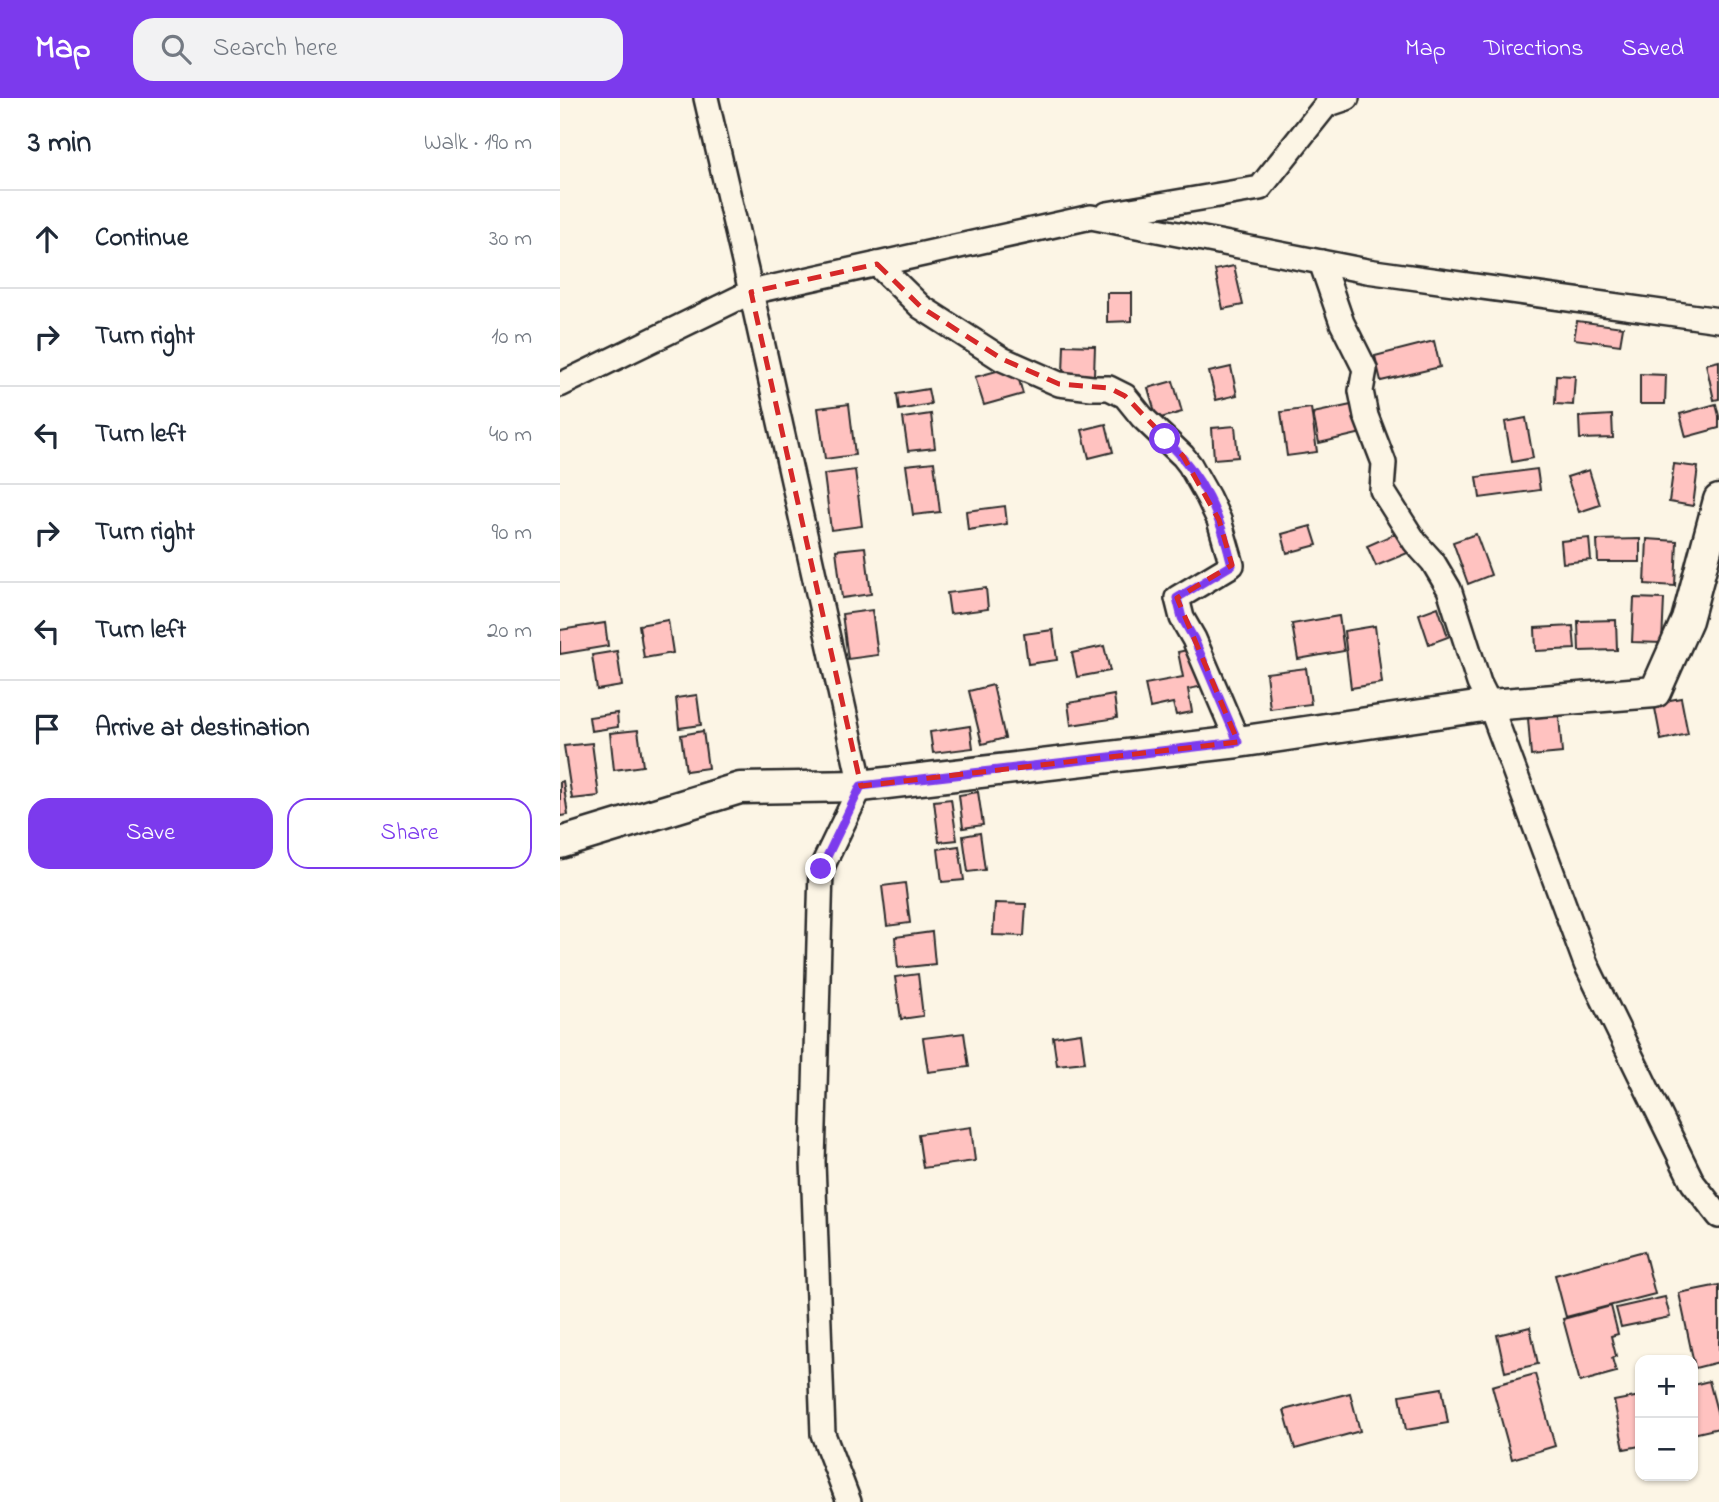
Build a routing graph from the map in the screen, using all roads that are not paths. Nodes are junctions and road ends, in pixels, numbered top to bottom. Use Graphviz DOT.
graph roads {
  1 [pos="706,98"];
  2 [pos="1347,98"];
  3 [pos="1091,217"];
  4 [pos="1321,262"];
  5 [pos="877,264"];
  6 [pos="751,292"];
  7 [pos="1719,320"];
  8 [pos="560,385"];
  9 [pos="1719,500"];
  10 [pos="1490,705"];
  11 [pos="1238,742"];
  12 [pos="861,786"];
  13 [pos="560,843"];
  14 [pos="1719,1216"];
  15 [pos="849,1502"];
  1 -- 6 [label="street"];
  2 -- 3 [label="street"];
  3 -- 4 [label="street"];
  3 -- 5 [label="street"];
  4 -- 7 [label="street"];
  4 -- 10 [label="street"];
  5 -- 6 [label="street"];
  5 -- 11 [label="street"];
  6 -- 8 [label="street"];
  6 -- 12 [label="street"];
  9 -- 10 [label="street"];
  10 -- 11 [label="street"];
  10 -- 14 [label="street"];
  11 -- 12 [label="street"];
  12 -- 13 [label="street"];
  12 -- 15 [label="street"];
}
